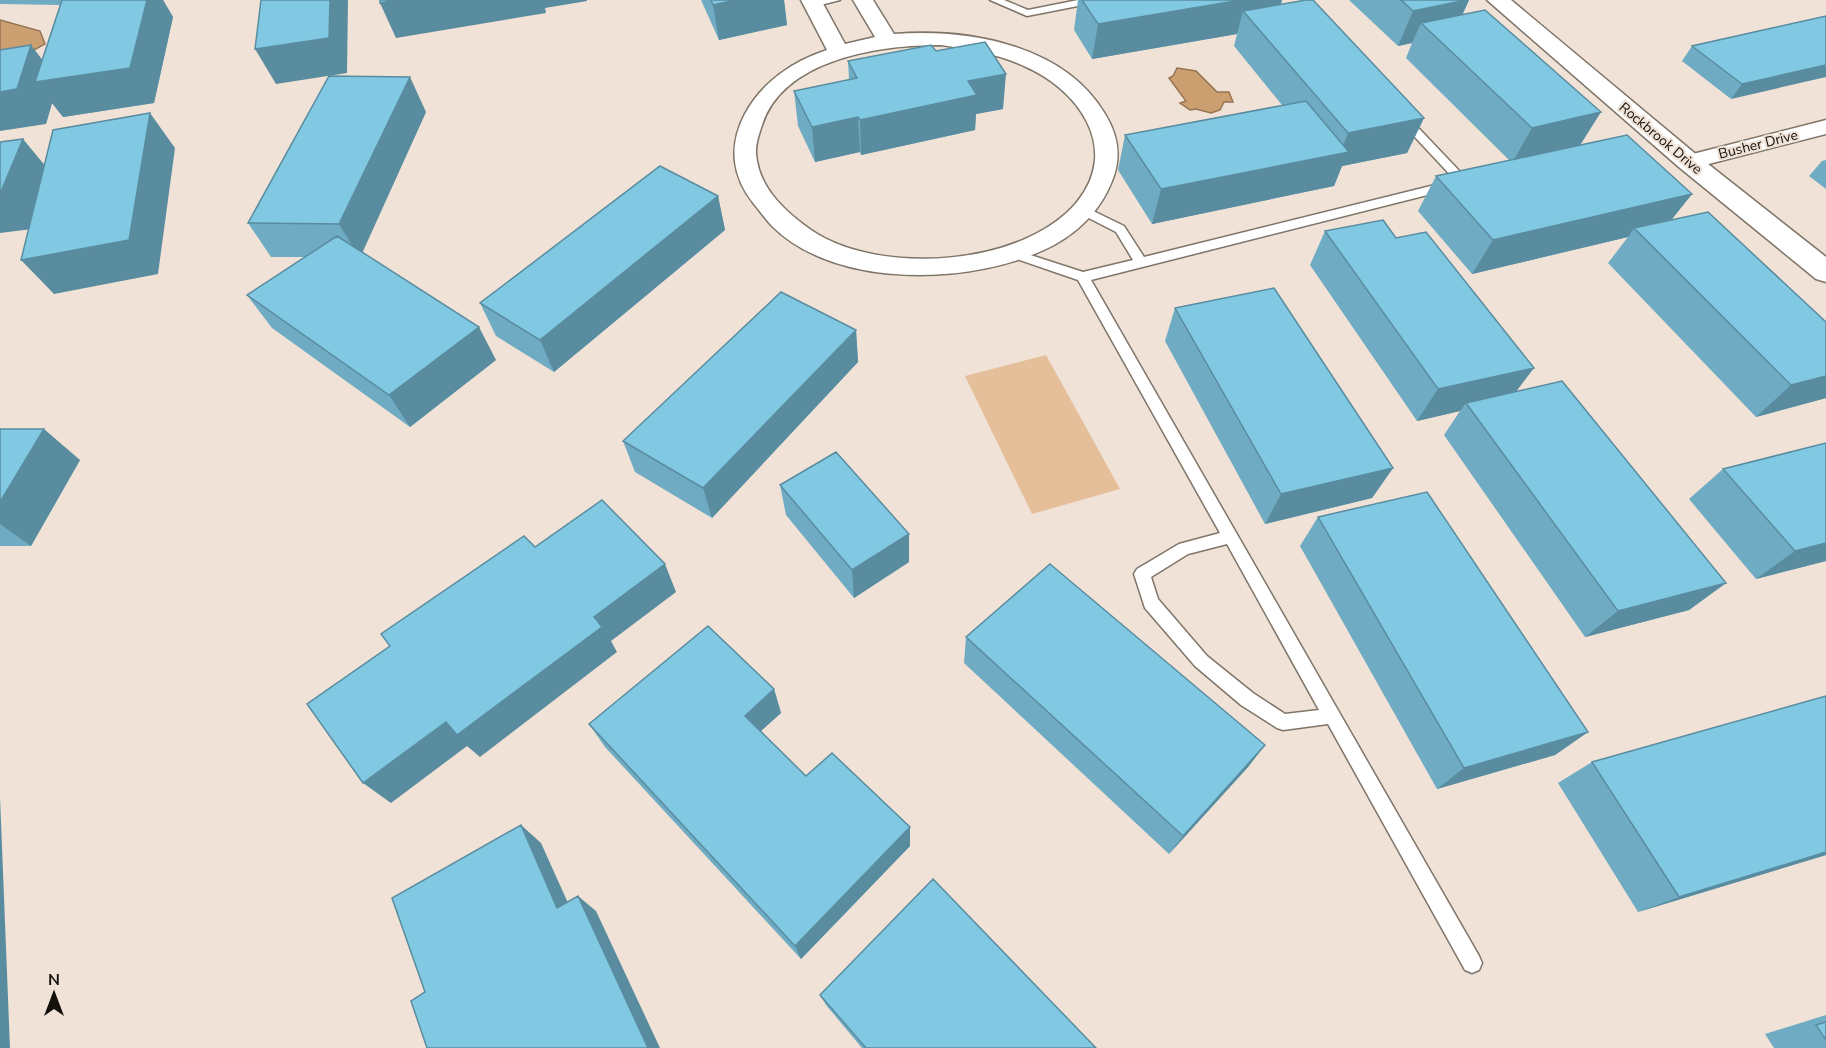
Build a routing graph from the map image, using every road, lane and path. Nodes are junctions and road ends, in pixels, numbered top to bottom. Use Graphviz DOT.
graph roads {
  1 [pos="835,0"];
  2 [pos="863,0"];
  3 [pos="995,0"];
  4 [pos="1093,0"];
  5 [pos="1498,0"];
  6 [pos="812,2"];
  7 [pos="888,41"];
  8 [pos="838,53"];
  9 [pos="1389,104"];
  10 [pos="1826,127"];
  11 [pos="1689,162"];
  12 [pos="1083,210"];
  13 [pos="1015,254"];
  14 [pos="1141,262"];
  15 [pos="1826,273"];
  16 [pos="1083,277"];
  17 [pos="1230,537"];
  18 [pos="1332,717"];
  19 [pos="1472,963"];
  1 -- 6 [label="lane"];
  2 -- 7 [label="street"];
  3 -- 4 [label="lane"];
  5 -- 11 [label="street, Rockbrook Drive"];
  6 -- 8 [label="street"];
  7 -- 8 [label="street"];
  7 -- 12 [label="street"];
  8 -- 13 [label="street"];
  9 -- 14 [label="lane"];
  10 -- 11 [label="street, Busher Drive"];
  11 -- 15 [label="street, Rockbrook Drive"];
  12 -- 13 [label="street"];
  12 -- 14 [label="lane"];
  13 -- 16 [label="lane"];
  14 -- 16 [label="lane"];
  16 -- 17 [label="lane"];
  17 -- 18 [label="lane"];
  17 -- 18 [label="lane"];
  18 -- 19 [label="lane"];
}
